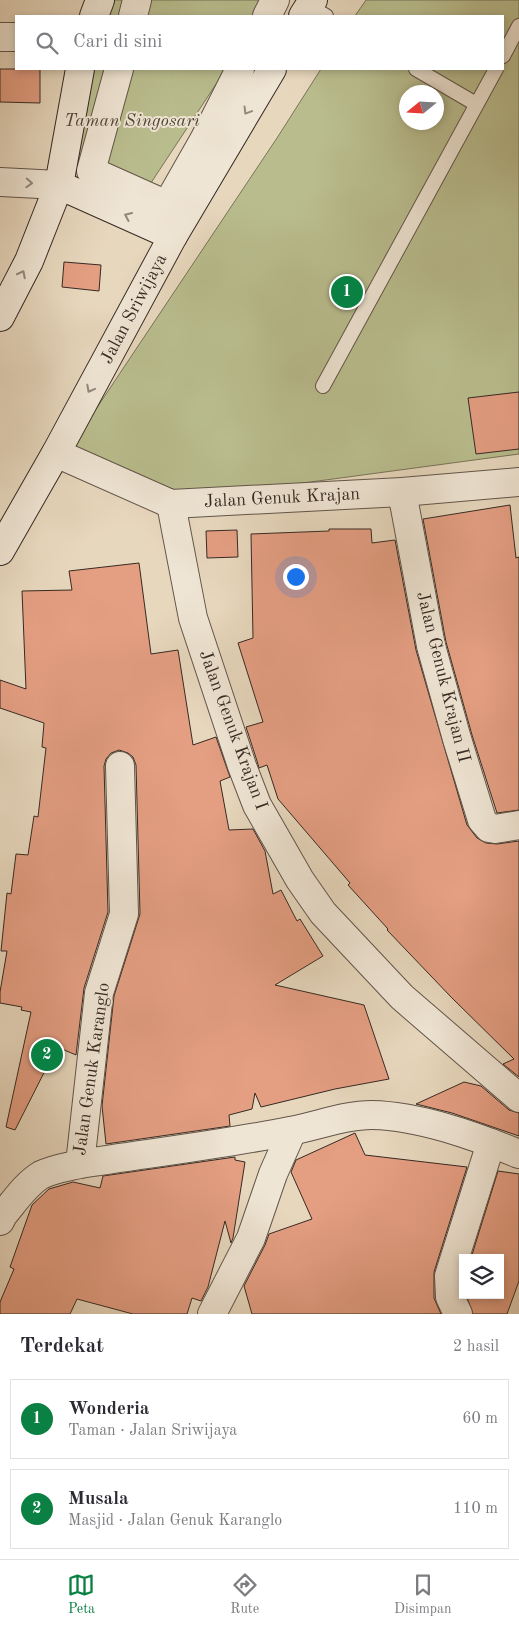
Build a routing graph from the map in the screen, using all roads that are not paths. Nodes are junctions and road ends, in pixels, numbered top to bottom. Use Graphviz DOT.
graph roads {
  1 [pos="100,0"];
  2 [pos="137,0"];
  3 [pos="275,0"];
  4 [pos="94,15"];
  5 [pos="133,15"];
  6 [pos="268,15"];
  7 [pos="519,26"];
  8 [pos="0,37"];
  9 [pos="15,37"];
  10 [pos="504,54"];
  11 [pos="80,70"];
  12 [pos="119,70"];
  13 [pos="239,70"];
  14 [pos="271,70"];
  15 [pos="418,70"];
  16 [pos="495,70"];
  17 [pos="476,104"];
  18 [pos="0,182"];
  19 [pos="59,185"];
  20 [pos="173,236"];
  21 [pos="0,318"];
  22 [pos="323,386"];
  23 [pos="56,453"];
  24 [pos="519,482"];
  25 [pos="402,492"];
  26 [pos="172,504"];
  27 [pos="0,551"];
  28 [pos="120,766"];
  29 [pos="519,824"];
  30 [pos="519,1098"];
  31 [pos="292,1131"];
  32 [pos="492,1143"];
  33 [pos="519,1154"];
  34 [pos="80,1164"];
  35 [pos="1,1217"];
  36 [pos="212,1314"];
  37 [pos="458,1314"];
  1 -- 4 [label="street"];
  2 -- 5 [label="street"];
  3 -- 6 [label="street"];
  7 -- 10 [label="lane"];
  8 -- 9 [label="street"];
  11 -- 19 [label="street"];
  12 -- 13 [label="street"];
  14 -- 20 [label="street, Jalan Sriwijaya, one-way"];
  15 -- 17 [label="lane"];
  16 -- 17 [label="lane"];
  17 -- 22 [label="lane"];
  18 -- 19 [label="street, one-way"];
  20 -- 19 [label="street, one-way"];
  21 -- 19 [label="street, one-way"];
  20 -- 23 [label="street, Jalan Sriwijaya, one-way"];
  23 -- 26 [label="street, Jalan Genuk Krajan"];
  23 -- 27 [label="street, Jalan Sriwijaya"];
  24 -- 25 [label="street, Jalan Genuk Krajan"];
  25 -- 26 [label="street, Jalan Genuk Krajan"];
  25 -- 29 [label="street, Jalan Genuk Krajan II"];
  26 -- 30 [label="street, Jalan Genuk Krajan I"];
  28 -- 34 [label="street, Jalan Genuk Karanglo"];
  31 -- 32 [label="street, Jalan Genuk Karanglo"];
  31 -- 34 [label="street, Jalan Genuk Karanglo"];
  31 -- 36 [label="street"];
  32 -- 33 [label="street, Jalan Genuk Karanglo"];
  32 -- 37 [label="street"];
  34 -- 35 [label="street, Jalan Genuk Karanglo"];
}
